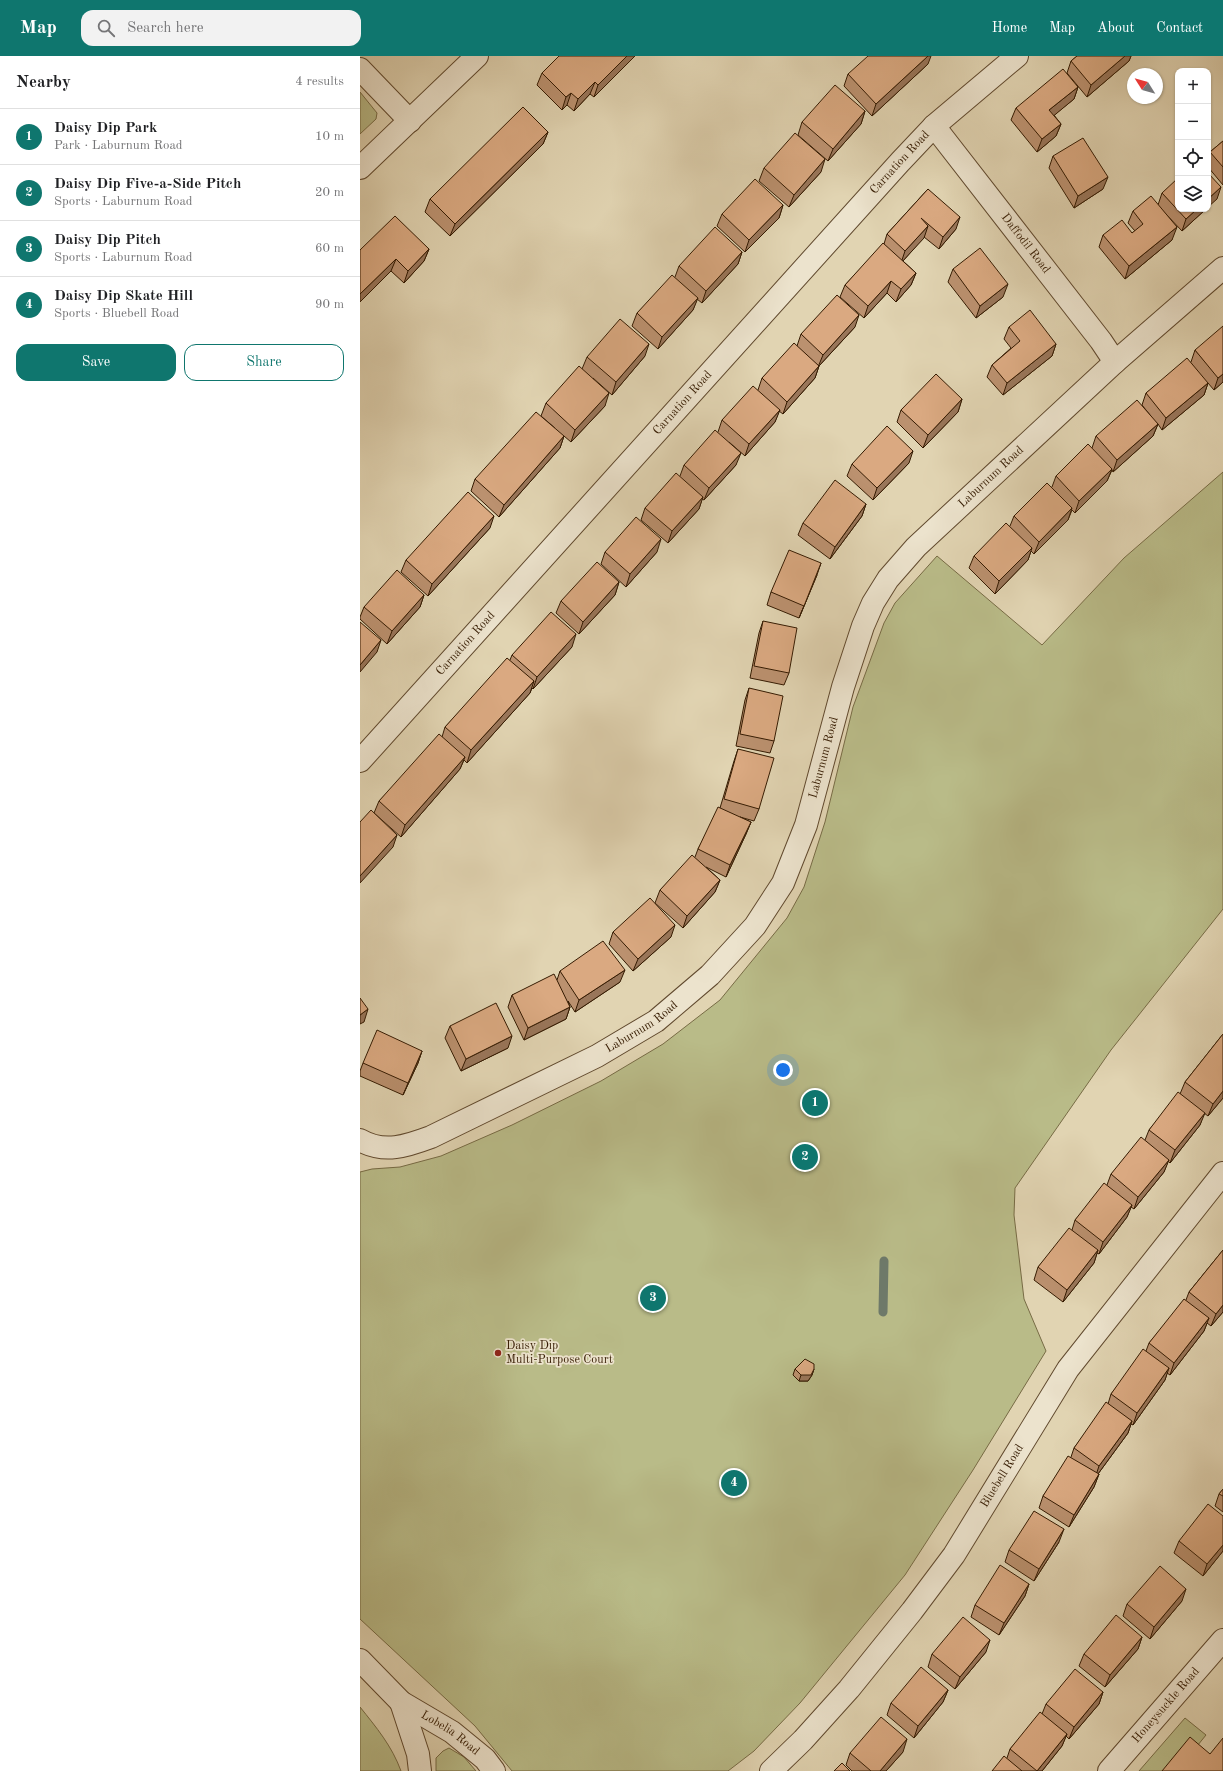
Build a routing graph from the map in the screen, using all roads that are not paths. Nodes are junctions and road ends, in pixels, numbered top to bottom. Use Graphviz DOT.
graph roads {
  1 [pos="477,56"];
  2 [pos="1017,56"];
  3 [pos="360,69"];
  4 [pos="410,121"];
  5 [pos="934,126"];
  6 [pos="360,168"];
  7 [pos="1223,268"];
  8 [pos="1115,362"];
  9 [pos="360,761"];
  10 [pos="360,1140"];
  11 [pos="1223,1173"];
  12 [pos="1223,1640"];
  13 [pos="360,1660"];
  14 [pos="401,1702"];
  15 [pos="420,1771"];
  16 [pos="494,1771"];
  17 [pos="771,1771"];
  18 [pos="1109,1771"];
  1 -- 4 [label="street"];
  2 -- 5 [label="street, Carnation Road"];
  3 -- 4 [label="street"];
  4 -- 6 [label="street"];
  5 -- 8 [label="street, Daffodil Road"];
  5 -- 9 [label="street, Carnation Road"];
  7 -- 8 [label="street, Laburnum Road"];
  8 -- 10 [label="street, Laburnum Road"];
  11 -- 17 [label="street, Bluebell Road"];
  12 -- 18 [label="street, Honeysuckle Road"];
  13 -- 14 [label="street, Lobelia Road"];
  14 -- 15 [label="street, Lobelia Road"];
  14 -- 16 [label="street, Lobelia Road"];
}
